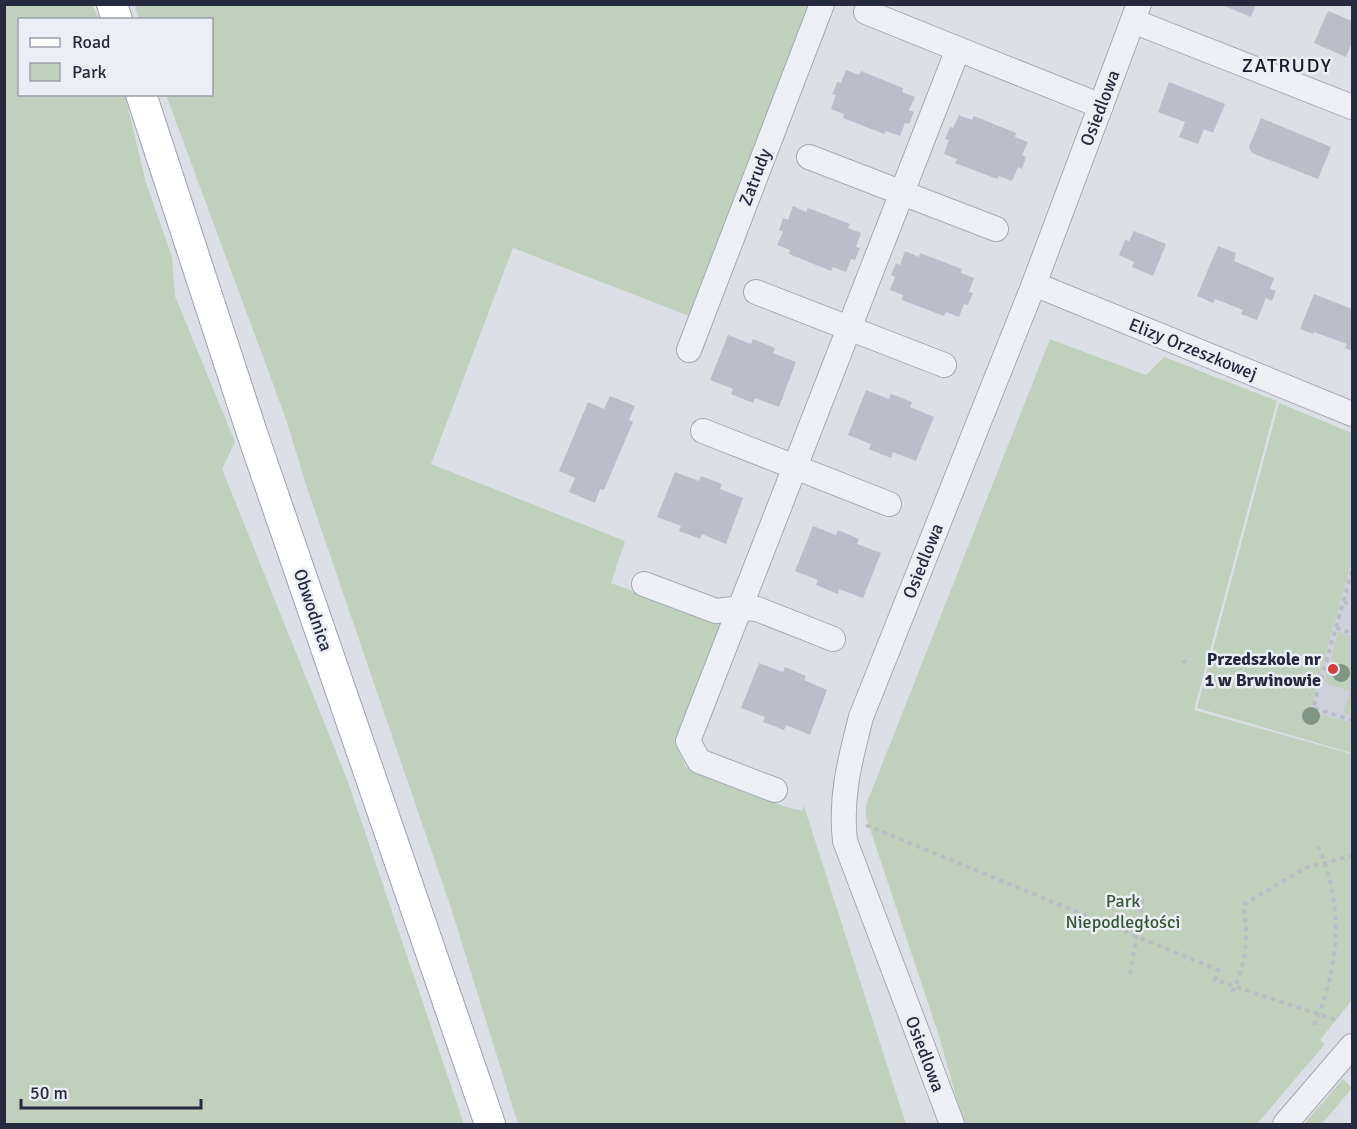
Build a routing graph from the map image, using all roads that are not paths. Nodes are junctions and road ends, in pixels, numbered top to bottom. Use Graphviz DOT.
graph roads {
  1 [pos="822,4"];
  2 [pos="866,12"];
  3 [pos="1136,13"];
  4 [pos="958,49"];
  5 [pos="142,96"];
  6 [pos="1101,106"];
  7 [pos="1353,107"];
  8 [pos="809,157"];
  9 [pos="902,193"];
  10 [pos="996,229"];
  11 [pos="1034,284"];
  12 [pos="756,292"];
  13 [pos="848,328"];
  14 [pos="689,350"];
  15 [pos="944,365"];
  16 [pos="1353,414"];
  17 [pos="703,431"];
  18 [pos="795,467"];
  19 [pos="889,504"];
  20 [pos="644,584"];
  21 [pos="741,608"];
  22 [pos="833,639"];
  23 [pos="775,790"];
  24 [pos="1353,1046"];
  25 [pos="490,1125"];
  26 [pos="952,1125"];
  27 [pos="1285,1125"];
  1 -- 14 [label="street, Zatrudy"];
  2 -- 4 [label="street"];
  3 -- 6 [label="street, Osiedlowa"];
  3 -- 7 [label="street"];
  4 -- 6 [label="street"];
  4 -- 9 [label="street"];
  5 -- 25 [label="main road, Obwodnica"];
  6 -- 11 [label="street, Osiedlowa"];
  8 -- 9 [label="street"];
  9 -- 10 [label="street"];
  9 -- 13 [label="street"];
  11 -- 16 [label="street, Elizy Orzeszkowej"];
  11 -- 26 [label="street, Osiedlowa"];
  12 -- 13 [label="street"];
  13 -- 15 [label="street"];
  13 -- 18 [label="street"];
  17 -- 18 [label="street"];
  18 -- 19 [label="street"];
  18 -- 21 [label="street"];
  20 -- 21 [label="street"];
  21 -- 22 [label="street"];
  21 -- 23 [label="street"];
  24 -- 27 [label="street"];
}
